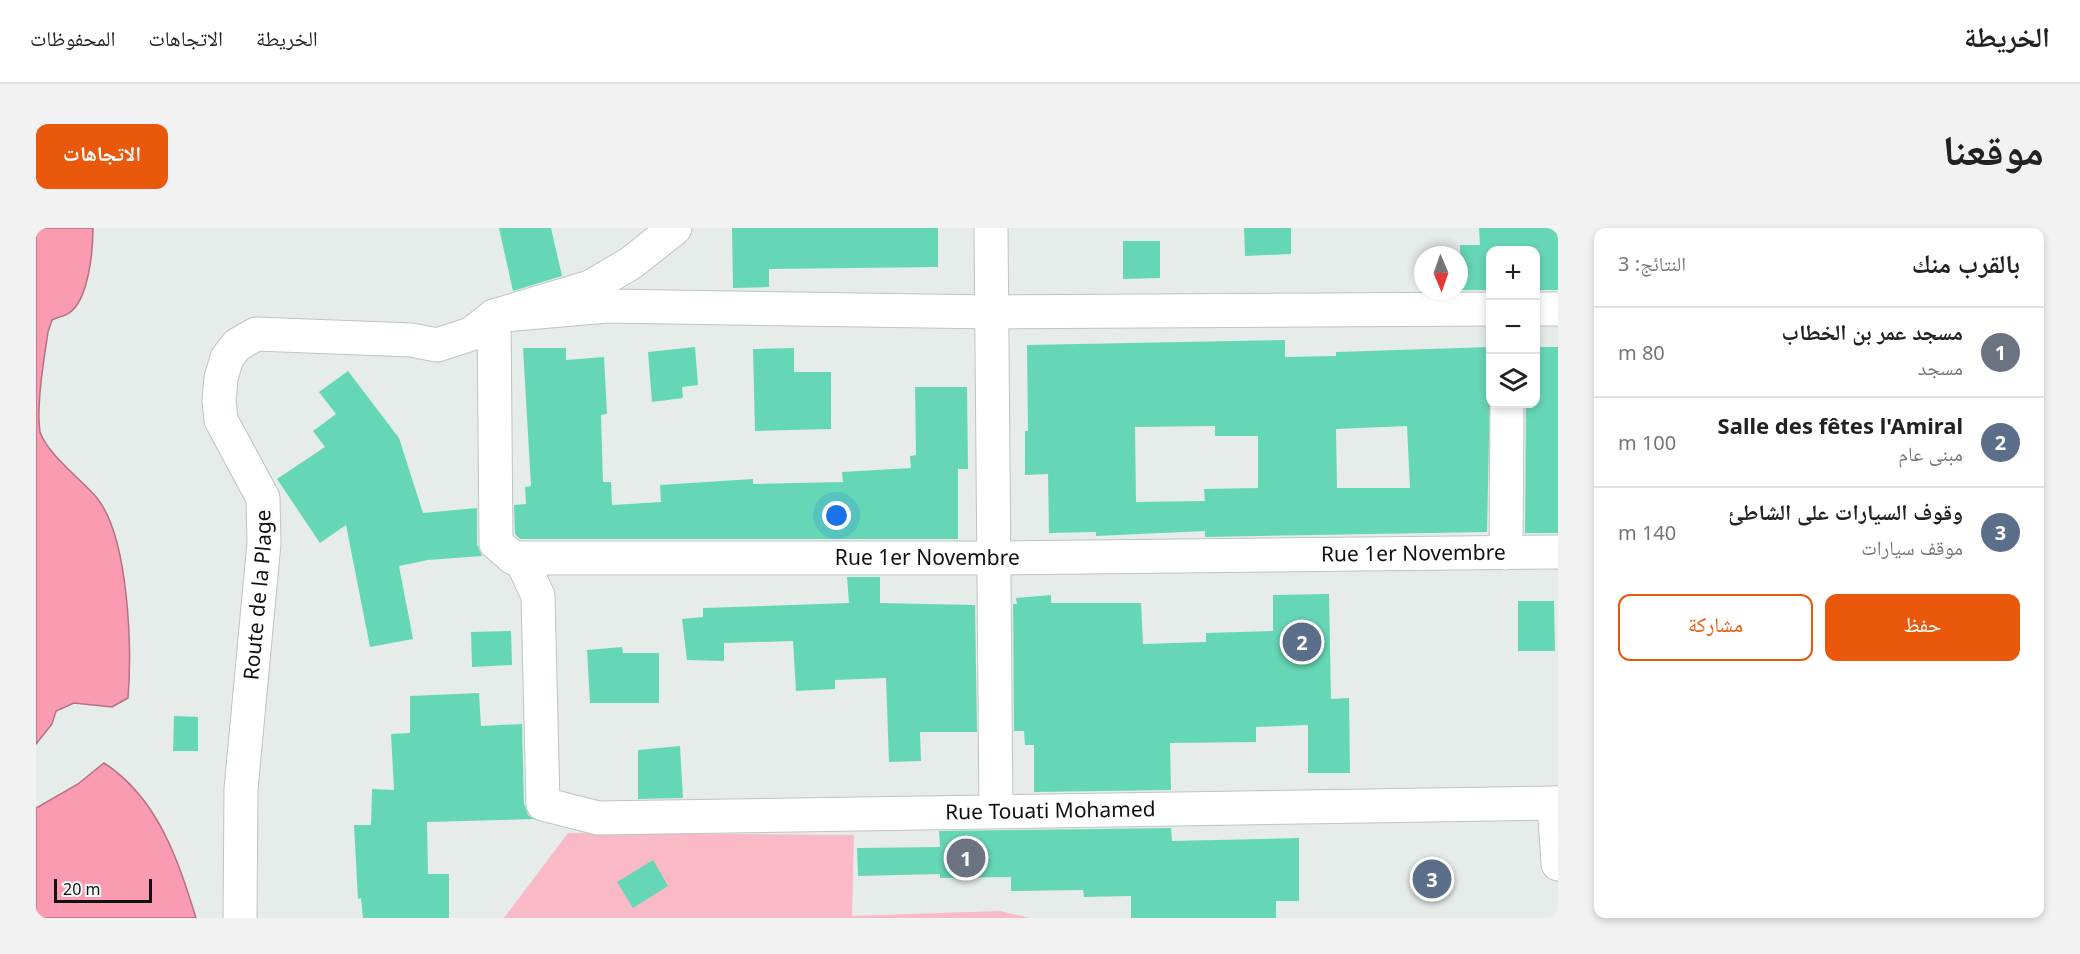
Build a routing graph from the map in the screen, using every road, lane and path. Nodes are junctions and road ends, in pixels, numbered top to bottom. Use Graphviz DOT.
graph roads {
  1 [pos="675,228"];
  2 [pos="992,228"];
  3 [pos="1486,309"];
  4 [pos="1540,309"];
  5 [pos="1558,309"];
  6 [pos="993,312"];
  7 [pos="494,316"];
  8 [pos="1507,408"];
  9 [pos="1558,552"];
  10 [pos="1506,553"];
  11 [pos="993,558"];
  12 [pos="521,559"];
  13 [pos="1556,803"];
  14 [pos="996,811"];
  15 [pos="1558,864"];
  16 [pos="240,918"];
  1 -- 7 [label="street"];
  2 -- 6 [label="street"];
  3 -- 6 [label="street"];
  4 -- 5 [label="street"];
  6 -- 7 [label="street"];
  6 -- 11 [label="street"];
  7 -- 12 [label="street"];
  7 -- 16 [label="street, Route de la Plage"];
  8 -- 10 [label="street"];
  9 -- 10 [label="street, Rue 1er Novembre"];
  10 -- 11 [label="street, Rue 1er Novembre"];
  11 -- 12 [label="street, Rue 1er Novembre"];
  11 -- 14 [label="street"];
  12 -- 14 [label="street, Rue Touati Mohamed"];
  13 -- 14 [label="street, Rue Touati Mohamed"];
  13 -- 15 [label="street"];
}
